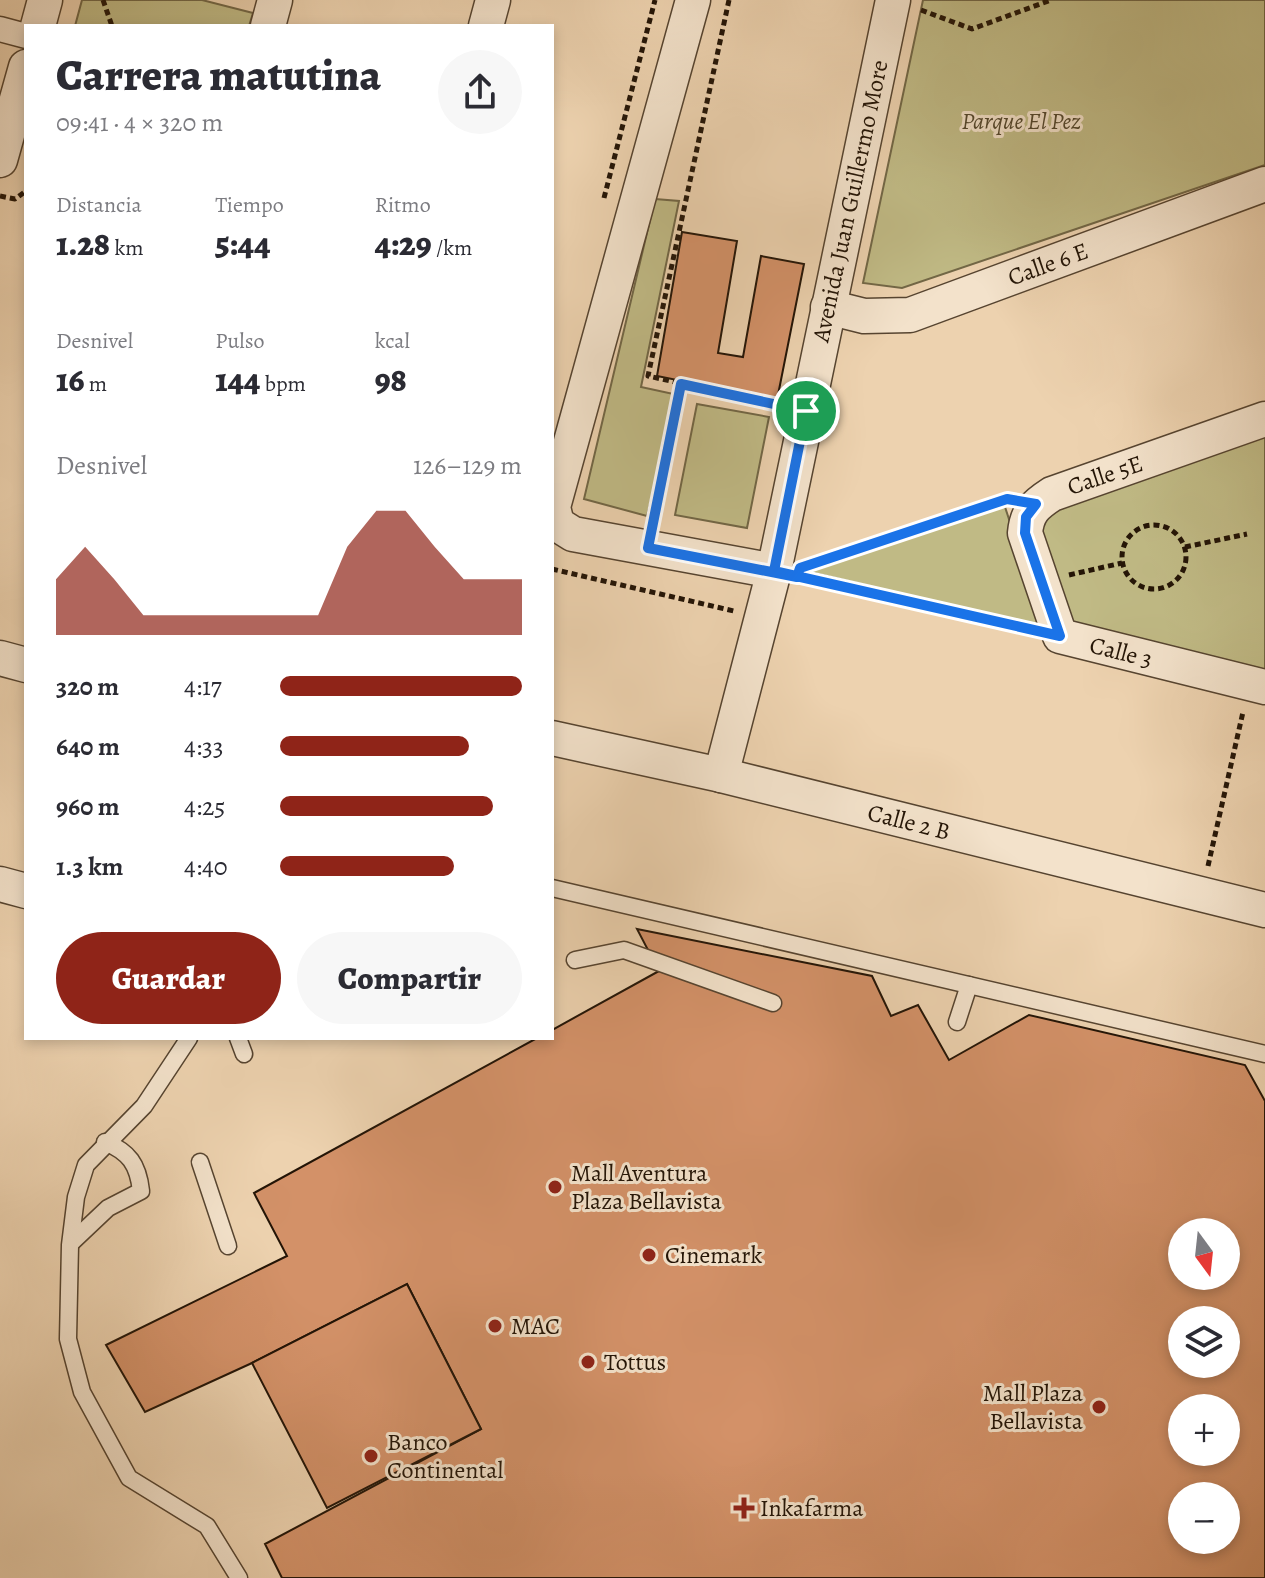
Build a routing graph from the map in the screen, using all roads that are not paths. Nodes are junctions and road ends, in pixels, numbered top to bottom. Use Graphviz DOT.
graph roads {
  1 [pos="45,0"];
  2 [pos="275,0"];
  3 [pos="493,0"];
  4 [pos="693,0"];
  5 [pos="903,3"];
  6 [pos="39,24"];
  7 [pos="269,24"];
  8 [pos="487,24"];
  9 [pos="0,29"];
  10 [pos="24,35"];
  11 [pos="24,74"];
  12 [pos="0,160"];
  13 [pos="1265,184"];
  14 [pos="828,307"];
  15 [pos="1265,419"];
  16 [pos="554,503"];
  17 [pos="554,511"];
  18 [pos="785,574"];
  19 [pos="1060,636"];
  20 [pos="0,658"];
  21 [pos="24,664"];
  22 [pos="1257,685"];
  23 [pos="554,738"];
  24 [pos="721,775"];
  25 [pos="0,884"];
  26 [pos="554,888"];
  27 [pos="24,890"];
  28 [pos="1265,910"];
  29 [pos="575,960"];
  30 [pos="969,985"];
  31 [pos="773,1003"];
  32 [pos="957,1022"];
  33 [pos="188,1040"];
  34 [pos="1265,1054"];
  35 [pos="105,1142"];
  36 [pos="200,1162"];
  37 [pos="86,1165"];
  38 [pos="108,1208"];
  39 [pos="70,1245"];
  40 [pos="228,1246"];
  41 [pos="239,1578"];
  1 -- 6 [label="street"];
  2 -- 7 [label="street"];
  3 -- 8 [label="street"];
  4 -- 16 [label="street"];
  5 -- 14 [label="street, Avenida Juan Guillermo More"];
  9 -- 10 [label="street"];
  11 -- 12 [label="street"];
  13 -- 14 [label="street, Calle 6 E"];
  14 -- 18 [label="street, Avenida Juan Guillermo More"];
  15 -- 19 [label="street, Calle 5E"];
  17 -- 18 [label="street"];
  18 -- 24 [label="street, Avenida Juan Guillermo More"];
  19 -- 22 [label="street, Calle 3"];
  20 -- 21 [label="street"];
  23 -- 24 [label="street, Calle 2 B"];
  24 -- 28 [label="street, Calle 2 B"];
  25 -- 27 [label="street"];
  26 -- 30 [label="lane"];
  29 -- 31 [label="lane"];
  30 -- 32 [label="lane"];
  30 -- 34 [label="lane"];
  33 -- 35 [label="lane"];
  35 -- 37 [label="lane"];
  35 -- 38 [label="lane"];
  36 -- 40 [label="lane"];
  37 -- 38 [label="lane"];
  37 -- 39 [label="lane"];
  38 -- 39 [label="lane"];
  39 -- 41 [label="lane"];
}
